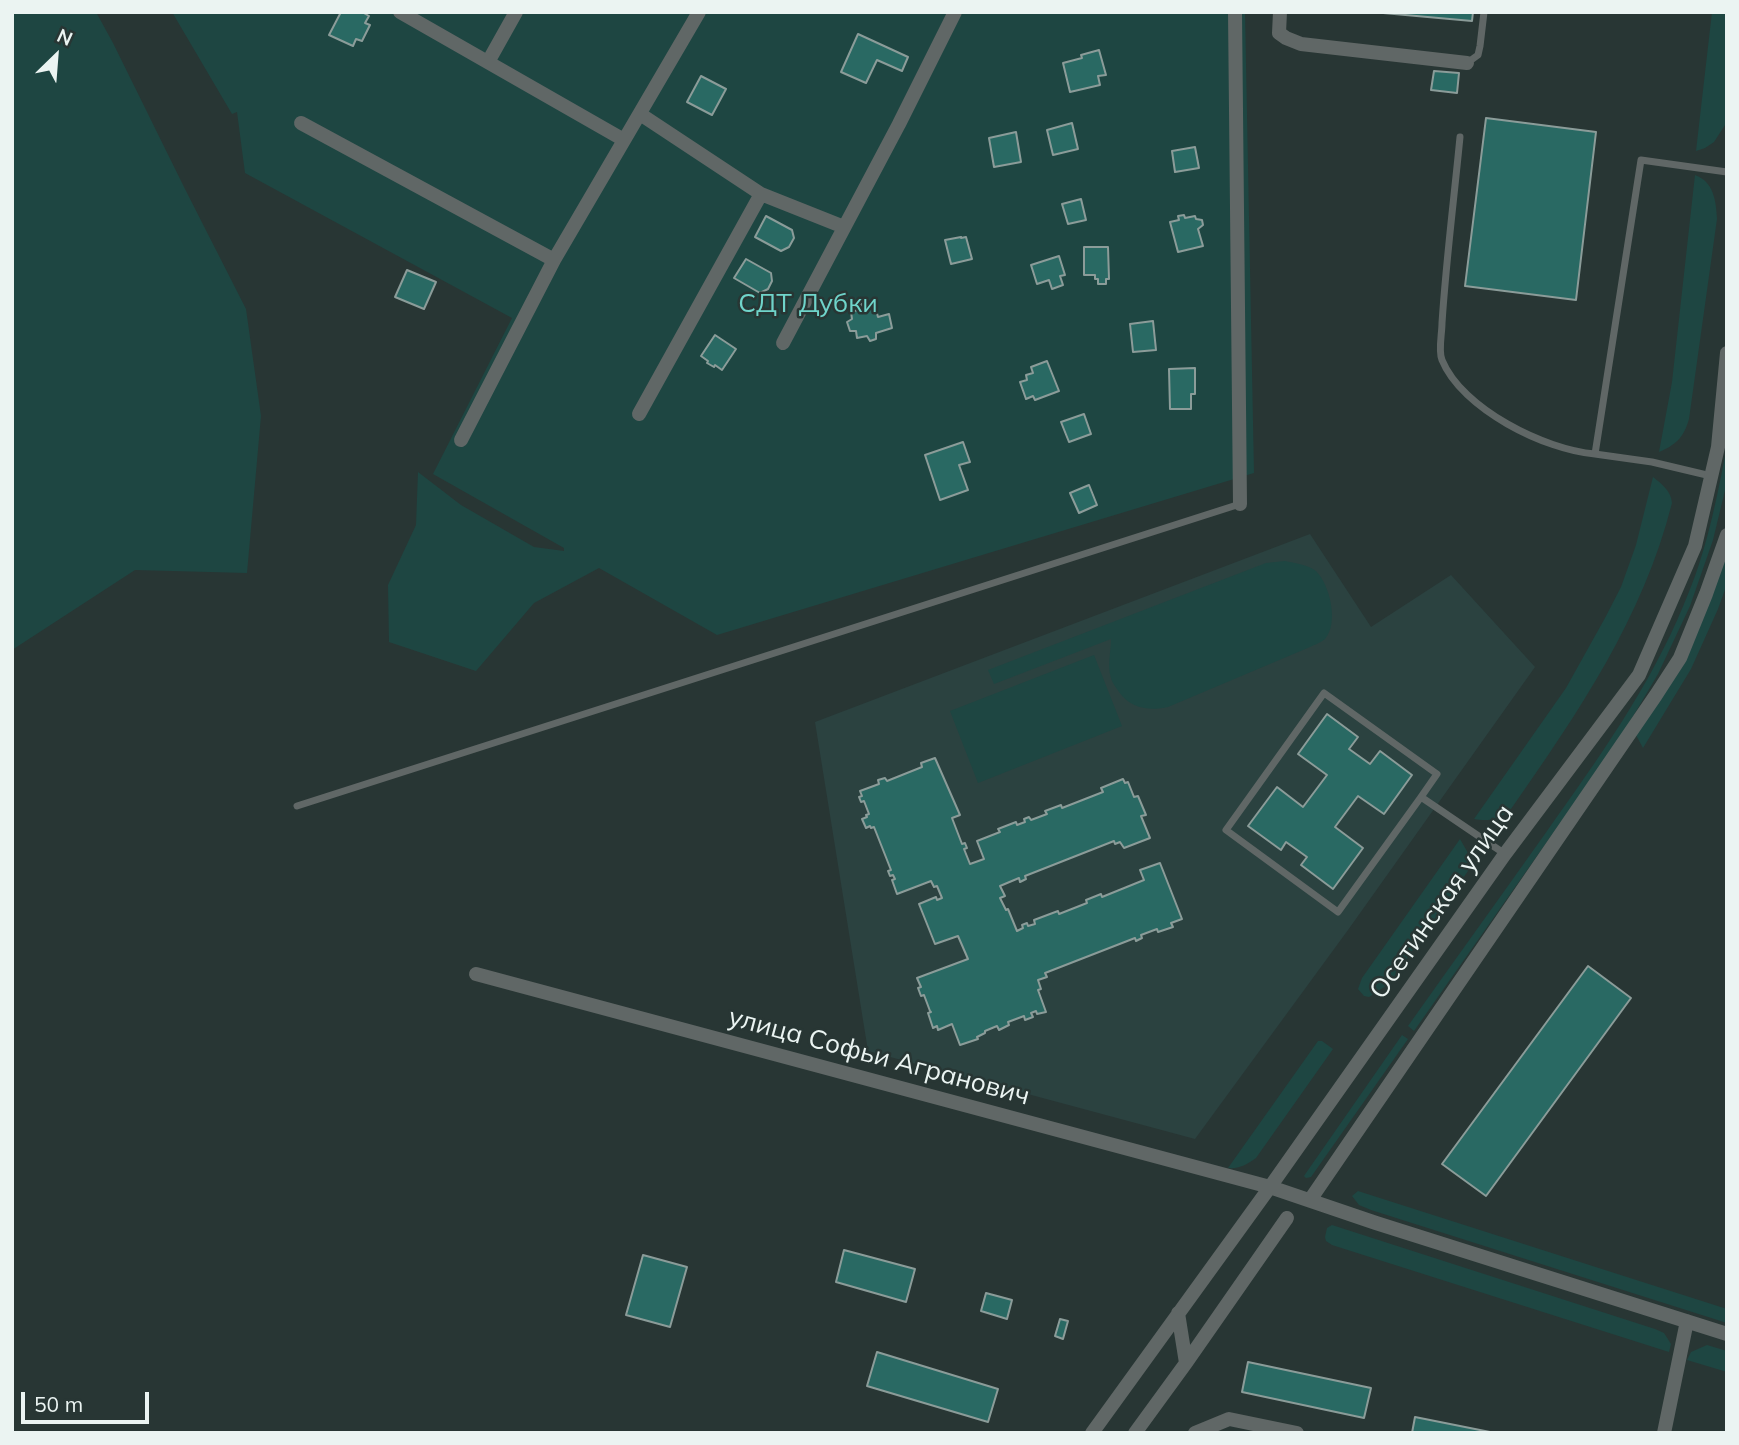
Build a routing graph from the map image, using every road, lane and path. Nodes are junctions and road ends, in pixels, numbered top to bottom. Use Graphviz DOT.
graph roads {
  1 [pos="400,12"];
  2 [pos="516,12"];
  3 [pos="699,12"];
  4 [pos="955,12"];
  5 [pos="1235,12"];
  6 [pos="1280,12"];
  7 [pos="1484,12"];
  8 [pos="488,62"];
  9 [pos="1467,63"];
  10 [pos="639,114"];
  11 [pos="301,123"];
  12 [pos="1460,137"];
  13 [pos="624,140"];
  14 [pos="1727,172"];
  15 [pos="761,194"];
  16 [pos="844,227"];
  17 [pos="554,260"];
  18 [pos="783,343"];
  19 [pos="1727,353"];
  20 [pos="639,414"];
  21 [pos="461,440"];
  22 [pos="1595,454"];
  23 [pos="1712,476"];
  24 [pos="1240,504"];
  25 [pos="1727,535"];
  26 [pos="1421,797"];
  27 [pos="297,806"];
  28 [pos="1505,853"];
  29 [pos="476,974"];
  30 [pos="1270,1187"];
  31 [pos="1310,1200"];
  32 [pos="1287,1218"];
  33 [pos="1178,1313"];
  34 [pos="1687,1321"];
  35 [pos="1727,1334"];
  36 [pos="1186,1363"];
  37 [pos="1092,1433"];
  38 [pos="1135,1433"];
  39 [pos="1195,1433"];
  40 [pos="1296,1433"];
  41 [pos="1664,1433"];
  1 -- 8 [label="street"];
  2 -- 8 [label="street"];
  3 -- 10 [label="street"];
  4 -- 16 [label="street"];
  5 -- 24 [label="street"];
  6 -- 9 [label="street"];
  7 -- 9 [label="lane"];
  8 -- 13 [label="street"];
  10 -- 13 [label="street"];
  10 -- 15 [label="street"];
  11 -- 17 [label="street"];
  12 -- 22 [label="lane"];
  13 -- 17 [label="street"];
  14 -- 22 [label="lane"];
  15 -- 16 [label="street"];
  15 -- 20 [label="street"];
  16 -- 18 [label="street"];
  17 -- 21 [label="street"];
  19 -- 23 [label="street, Осетинская улица"];
  22 -- 23 [label="lane"];
  23 -- 28 [label="street, Осетинская улица"];
  24 -- 27 [label="lane"];
  25 -- 31 [label="street"];
  26 -- 26 [label="lane"];
  26 -- 28 [label="lane"];
  28 -- 30 [label="street, Осетинская улица"];
  29 -- 30 [label="street, улица Софьи Агранович"];
  30 -- 31 [label="street, улица Софьи Агранович"];
  30 -- 33 [label="street, Осетинская улица"];
  31 -- 34 [label="street, улица Софьи Агранович"];
  32 -- 36 [label="street"];
  33 -- 36 [label="street"];
  33 -- 37 [label="street, Осетинская улица"];
  34 -- 35 [label="street, улица Софьи Агранович"];
  34 -- 41 [label="street"];
  36 -- 38 [label="street"];
  39 -- 40 [label="street"];
}
